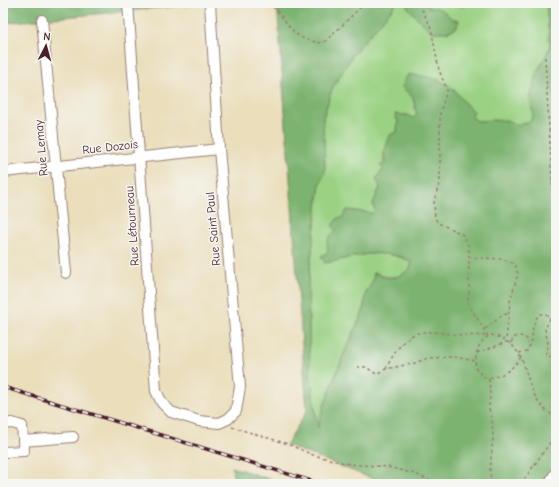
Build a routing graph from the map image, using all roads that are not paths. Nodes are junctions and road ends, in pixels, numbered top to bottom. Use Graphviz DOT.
graph roads {
  1 [pos="128,3"];
  2 [pos="210,3"];
  3 [pos="42,20"];
  4 [pos="219,149"];
  5 [pos="140,157"];
  6 [pos="56,166"];
  7 [pos="3,172"];
  8 [pos="66,273"];
  9 [pos="199,421"];
  10 [pos="3,424"];
  11 [pos="73,438"];
  12 [pos="23,441"];
  13 [pos="3,452"];
  14 [pos="556,472"];
  15 [pos="549,484"];
  1 -- 5 [label="street, Rue Létourneau"];
  2 -- 4 [label="street, Rue Saint Paul"];
  3 -- 6 [label="street, Rue Lemay"];
  4 -- 5 [label="street, Rue Dozois"];
  4 -- 9 [label="street, Rue Saint Paul"];
  5 -- 6 [label="street, Rue Dozois"];
  5 -- 9 [label="street, Rue Létourneau"];
  6 -- 7 [label="street, Rue Dozois"];
  6 -- 8 [label="street, Rue Lemay"];
  10 -- 12 [label="street"];
  11 -- 12 [label="street"];
  12 -- 13 [label="street"];
  14 -- 15 [label="street"];
}
